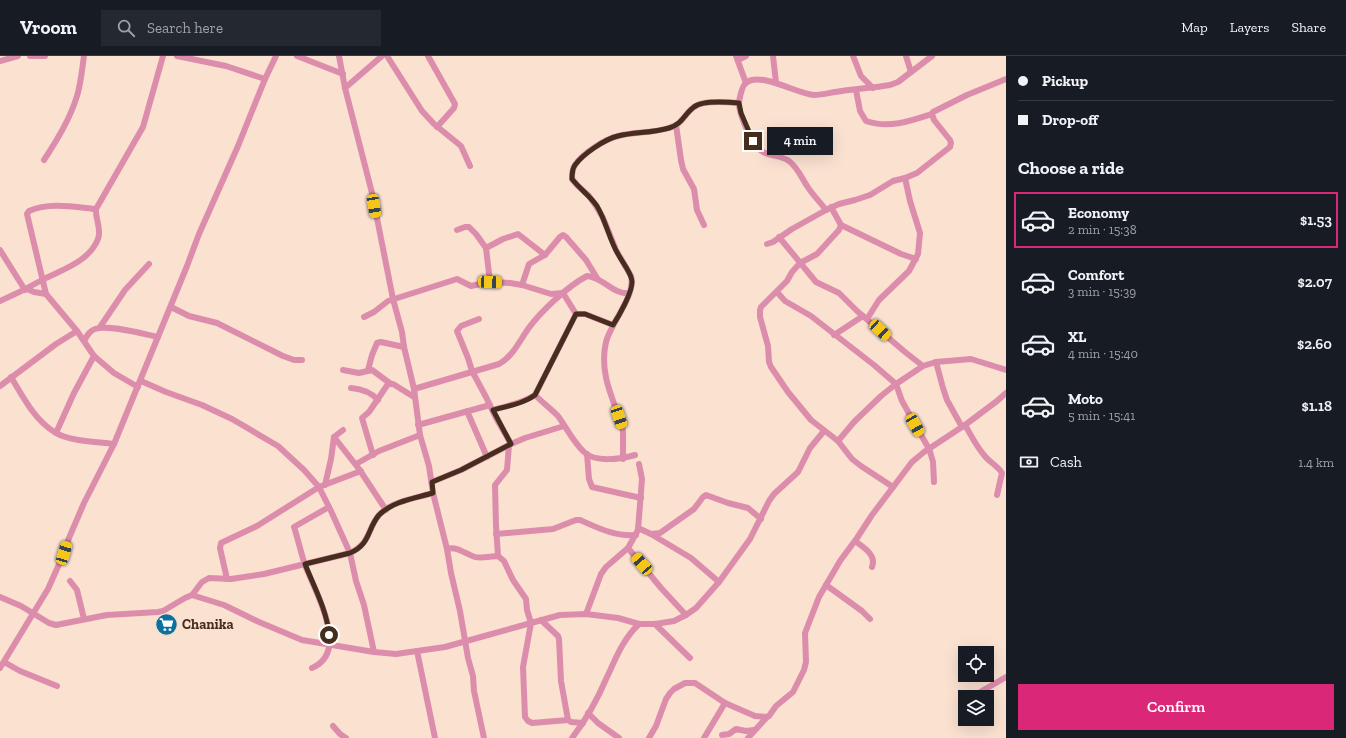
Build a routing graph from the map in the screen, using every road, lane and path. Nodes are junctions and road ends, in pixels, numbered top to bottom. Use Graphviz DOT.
graph roads {
  1 [pos="18,56"];
  2 [pos="30,56"];
  3 [pos="45,56"];
  4 [pos="84,56"];
  5 [pos="163,56"];
  6 [pos="177,56"];
  7 [pos="276,56"];
  8 [pos="297,56"];
  9 [pos="339,56"];
  10 [pos="382,56"];
  11 [pos="387,56"];
  12 [pos="428,56"];
  13 [pos="746,56"];
  14 [pos="773,56"];
  15 [pos="853,56"];
  16 [pos="906,56"];
  17 [pos="932,56"];
  18 [pos="737,58"];
  19 [pos="0,61"];
  20 [pos="911,72"];
  21 [pos="343,74"];
  22 [pos="264,79"];
  23 [pos="1006,79"];
  24 [pos="746,83"];
  25 [pos="776,83"];
  26 [pos="345,88"];
  27 [pos="873,88"];
  28 [pos="856,90"];
  29 [pos="739,103"];
  30 [pos="932,114"];
  31 [pos="676,125"];
  32 [pos="437,126"];
  33 [pos="44,160"];
  34 [pos="470,166"];
  35 [pos="906,178"];
  36 [pos="829,208"];
  37 [pos="96,209"];
  38 [pos="704,225"];
  39 [pos="841,225"];
  40 [pos="457,230"];
  41 [pos="780,237"];
  42 [pos="767,244"];
  43 [pos="486,248"];
  44 [pos="0,250"];
  45 [pos="545,255"];
  46 [pos="916,259"];
  47 [pos="800,263"];
  48 [pos="149,264"];
  49 [pos="597,278"];
  50 [pos="42,280"];
  51 [pos="490,282"];
  52 [pos="522,285"];
  53 [pos="26,289"];
  54 [pos="777,292"];
  55 [pos="563,293"];
  56 [pos="629,293"];
  57 [pos="46,294"];
  58 [pos="392,299"];
  59 [pos="0,301"];
  60 [pos="170,307"];
  61 [pos="576,314"];
  62 [pos="364,316"];
  63 [pos="865,318"];
  64 [pos="479,319"];
  65 [pos="613,325"];
  66 [pos="100,327"];
  67 [pos="77,331"];
  68 [pos="834,335"];
  69 [pos="158,337"];
  70 [pos="84,340"];
  71 [pos="404,347"];
  72 [pos="94,356"];
  73 [pos="302,360"];
  74 [pos="936,362"];
  75 [pos="923,366"];
  76 [pos="343,370"];
  77 [pos="368,370"];
  78 [pos="1006,370"];
  79 [pos="472,371"];
  80 [pos="11,377"];
  81 [pos="141,381"];
  82 [pos="391,384"];
  83 [pos="896,384"];
  84 [pos="0,386"];
  85 [pos="138,387"];
  86 [pos="351,388"];
  87 [pos="414,389"];
  88 [pos="1006,393"];
  89 [pos="535,395"];
  90 [pos="414,397"];
  91 [pos="378,400"];
  92 [pos="491,408"];
  93 [pos="467,411"];
  94 [pos="418,425"];
  95 [pos="564,426"];
  96 [pos="964,426"];
  97 [pos="343,430"];
  98 [pos="824,431"];
  99 [pos="56,433"];
  100 [pos="420,435"];
  101 [pos="334,437"];
  102 [pos="838,441"];
  103 [pos="114,444"];
  104 [pos="510,444"];
  105 [pos="929,448"];
  106 [pos="373,454"];
  107 [pos="587,454"];
  108 [pos="635,455"];
  109 [pos="487,457"];
  110 [pos="623,458"];
  111 [pos="356,464"];
  112 [pos="639,464"];
  113 [pos="361,471"];
  114 [pos="432,482"];
  115 [pos="934,482"];
  116 [pos="322,486"];
  117 [pos="893,486"];
  118 [pos="433,493"];
  119 [pos="997,494"];
  120 [pos="641,498"];
  121 [pos="329,507"];
  122 [pos="386,510"];
  123 [pos="761,519"];
  124 [pos="638,528"];
  125 [pos="496,534"];
  126 [pos="651,534"];
  127 [pos="636,535"];
  128 [pos="855,541"];
  129 [pos="447,548"];
  130 [pos="628,548"];
  131 [pos="350,553"];
  132 [pos="498,556"];
  133 [pos="305,564"];
  134 [pos="872,567"];
  135 [pos="226,579"];
  136 [pos="70,580"];
  137 [pos="719,582"];
  138 [pos="826,585"];
  139 [pos="192,595"];
  140 [pos="0,597"];
  141 [pos="34,614"];
  142 [pos="586,614"];
  143 [pos="686,615"];
  144 [pos="84,619"];
  145 [pos="870,619"];
  146 [pos="541,620"];
  147 [pos="531,623"];
  148 [pos="639,624"];
  149 [pos="655,624"];
  150 [pos="466,641"];
  151 [pos="330,645"];
  152 [pos="417,651"];
  153 [pos="374,652"];
  154 [pos="690,658"];
  155 [pos="4,662"];
  156 [pos="0,668"];
  157 [pos="312,668"];
  158 [pos="1006,677"];
  159 [pos="57,686"];
  160 [pos="984,690"];
  161 [pos="725,703"];
  162 [pos="588,713"];
  163 [pos="767,717"];
  164 [pos="568,720"];
  165 [pos="583,723"];
  166 [pos="333,726"];
  167 [pos="754,730"];
  168 [pos="722,734"];
  169 [pos="346,738"];
  170 [pos="435,738"];
  171 [pos="484,738"];
  172 [pos="572,738"];
  173 [pos="619,738"];
  174 [pos="649,738"];
  175 [pos="704,738"];
  176 [pos="748,738"];
  1 -- 19 [label="street"];
  2 -- 3 [label="street"];
  4 -- 33 [label="street"];
  5 -- 37 [label="street"];
  6 -- 22 [label="street"];
  7 -- 22 [label="street"];
  8 -- 21 [label="street"];
  9 -- 21 [label="street"];
  10 -- 26 [label="street"];
  11 -- 32 [label="street"];
  12 -- 32 [label="street"];
  13 -- 18 [label="street"];
  14 -- 25 [label="street"];
  15 -- 27 [label="street"];
  16 -- 20 [label="street"];
  17 -- 20 [label="street"];
  18 -- 24 [label="street"];
  20 -- 27 [label="street"];
  21 -- 26 [label="street"];
  22 -- 60 [label="street"];
  23 -- 30 [label="street"];
  24 -- 25 [label="street"];
  24 -- 29 [label="street"];
  25 -- 28 [label="street"];
  26 -- 58 [label="street"];
  27 -- 28 [label="street"];
  28 -- 30 [label="street"];
  29 -- 31 [label="street"];
  29 -- 36 [label="street"];
  30 -- 35 [label="street"];
  31 -- 38 [label="street"];
  31 -- 56 [label="street"];
  32 -- 34 [label="street"];
  35 -- 36 [label="street"];
  35 -- 46 [label="street"];
  36 -- 39 [label="street"];
  36 -- 41 [label="street"];
  37 -- 50 [label="street"];
  37 -- 50 [label="street"];
  39 -- 46 [label="street"];
  39 -- 47 [label="street"];
  40 -- 43 [label="street"];
  41 -- 42 [label="street"];
  41 -- 47 [label="street"];
  43 -- 45 [label="street"];
  43 -- 51 [label="street"];
  44 -- 53 [label="street"];
  45 -- 49 [label="street"];
  45 -- 52 [label="street"];
  46 -- 63 [label="street"];
  47 -- 54 [label="street"];
  47 -- 63 [label="street"];
  48 -- 66 [label="street"];
  49 -- 55 [label="street"];
  49 -- 56 [label="street"];
  50 -- 53 [label="street"];
  50 -- 57 [label="street"];
  51 -- 52 [label="street"];
  51 -- 58 [label="street"];
  52 -- 55 [label="street"];
  53 -- 57 [label="street"];
  53 -- 59 [label="street"];
  54 -- 68 [label="street"];
  54 -- 98 [label="street"];
  55 -- 61 [label="street"];
  55 -- 79 [label="street"];
  56 -- 65 [label="street"];
  57 -- 67 [label="street"];
  58 -- 62 [label="street"];
  58 -- 71 [label="street"];
  60 -- 69 [label="street"];
  60 -- 73 [label="street"];
  61 -- 65 [label="street"];
  61 -- 89 [label="street"];
  63 -- 68 [label="street"];
  63 -- 75 [label="street"];
  64 -- 79 [label="street"];
  65 -- 110 [label="street"];
  66 -- 69 [label="street"];
  66 -- 70 [label="street"];
  67 -- 70 [label="street"];
  67 -- 80 [label="street"];
  68 -- 83 [label="street"];
  69 -- 81 [label="street"];
  70 -- 72 [label="street"];
  71 -- 77 [label="street"];
  71 -- 87 [label="street"];
  72 -- 85 [label="street"];
  72 -- 99 [label="street"];
  74 -- 75 [label="street"];
  74 -- 78 [label="street"];
  74 -- 96 [label="street"];
  75 -- 83 [label="street"];
  76 -- 77 [label="street"];
  77 -- 82 [label="street"];
  79 -- 87 [label="street"];
  79 -- 92 [label="street"];
  80 -- 84 [label="street"];
  80 -- 99 [label="street"];
  81 -- 85 [label="street"];
  81 -- 116 [label="street"];
  82 -- 90 [label="street"];
  82 -- 91 [label="street"];
  83 -- 102 [label="street"];
  83 -- 105 [label="street"];
  85 -- 103 [label="street"];
  86 -- 91 [label="street"];
  87 -- 90 [label="street"];
  88 -- 96 [label="street"];
  89 -- 92 [label="street"];
  89 -- 95 [label="street"];
  90 -- 94 [label="street"];
  91 -- 106 [label="street"];
  92 -- 93 [label="street"];
  92 -- 104 [label="street"];
  93 -- 94 [label="street"];
  93 -- 109 [label="street"];
  94 -- 100 [label="street"];
  95 -- 104 [label="street"];
  95 -- 107 [label="street"];
  96 -- 105 [label="street"];
  96 -- 119 [label="street"];
  97 -- 101 [label="street"];
  98 -- 102 [label="street"];
  98 -- 123 [label="street"];
  99 -- 103 [label="street"];
  100 -- 106 [label="street"];
  100 -- 114 [label="street"];
  101 -- 111 [label="street"];
  101 -- 116 [label="street"];
  102 -- 117 [label="street"];
  103 -- 141 [label="street"];
  104 -- 109 [label="street"];
  104 -- 125 [label="street"];
  105 -- 115 [label="street"];
  105 -- 117 [label="street"];
  106 -- 111 [label="street"];
  107 -- 110 [label="street"];
  107 -- 120 [label="street"];
  108 -- 110 [label="street"];
  109 -- 114 [label="street"];
  111 -- 113 [label="street"];
  112 -- 120 [label="street"];
  113 -- 116 [label="street"];
  113 -- 122 [label="street"];
  114 -- 118 [label="street"];
  116 -- 121 [label="street"];
  116 -- 135 [label="street"];
  117 -- 128 [label="street"];
  118 -- 122 [label="street"];
  118 -- 129 [label="street"];
  120 -- 124 [label="street"];
  121 -- 131 [label="street"];
  121 -- 133 [label="street"];
  122 -- 131 [label="street"];
  123 -- 126 [label="street"];
  123 -- 137 [label="street"];
  124 -- 126 [label="street"];
  124 -- 127 [label="street"];
  125 -- 127 [label="street"];
  125 -- 132 [label="street"];
  126 -- 137 [label="street"];
  127 -- 130 [label="street"];
  128 -- 134 [label="street"];
  128 -- 138 [label="street"];
  129 -- 132 [label="street"];
  129 -- 150 [label="street"];
  130 -- 142 [label="street"];
  130 -- 143 [label="street"];
  131 -- 133 [label="street"];
  131 -- 153 [label="street"];
  132 -- 147 [label="street"];
  133 -- 135 [label="street"];
  133 -- 151 [label="street"];
  135 -- 139 [label="street"];
  136 -- 144 [label="street"];
  137 -- 143 [label="street"];
  138 -- 145 [label="street"];
  138 -- 163 [label="street"];
  139 -- 144 [label="street"];
  139 -- 151 [label="street"];
  140 -- 141 [label="street"];
  141 -- 144 [label="street"];
  141 -- 155 [label="street"];
  142 -- 146 [label="street"];
  142 -- 148 [label="street"];
  143 -- 149 [label="street"];
  146 -- 147 [label="street"];
  146 -- 164 [label="street"];
  147 -- 150 [label="street"];
  147 -- 164 [label="street"];
  148 -- 149 [label="street"];
  148 -- 162 [label="street"];
  149 -- 154 [label="street"];
  150 -- 152 [label="street"];
  150 -- 171 [label="street"];
  151 -- 153 [label="street"];
  151 -- 157 [label="street"];
  152 -- 153 [label="street"];
  152 -- 170 [label="street"];
  155 -- 156 [label="street"];
  155 -- 159 [label="street"];
  158 -- 160 [label="street"];
  161 -- 163 [label="street"];
  161 -- 174 [label="street"];
  161 -- 175 [label="street"];
  162 -- 165 [label="street"];
  162 -- 173 [label="street"];
  163 -- 167 [label="street"];
  164 -- 165 [label="street"];
  165 -- 172 [label="street"];
  166 -- 169 [label="street"];
  167 -- 168 [label="street"];
  167 -- 176 [label="street"];
}
